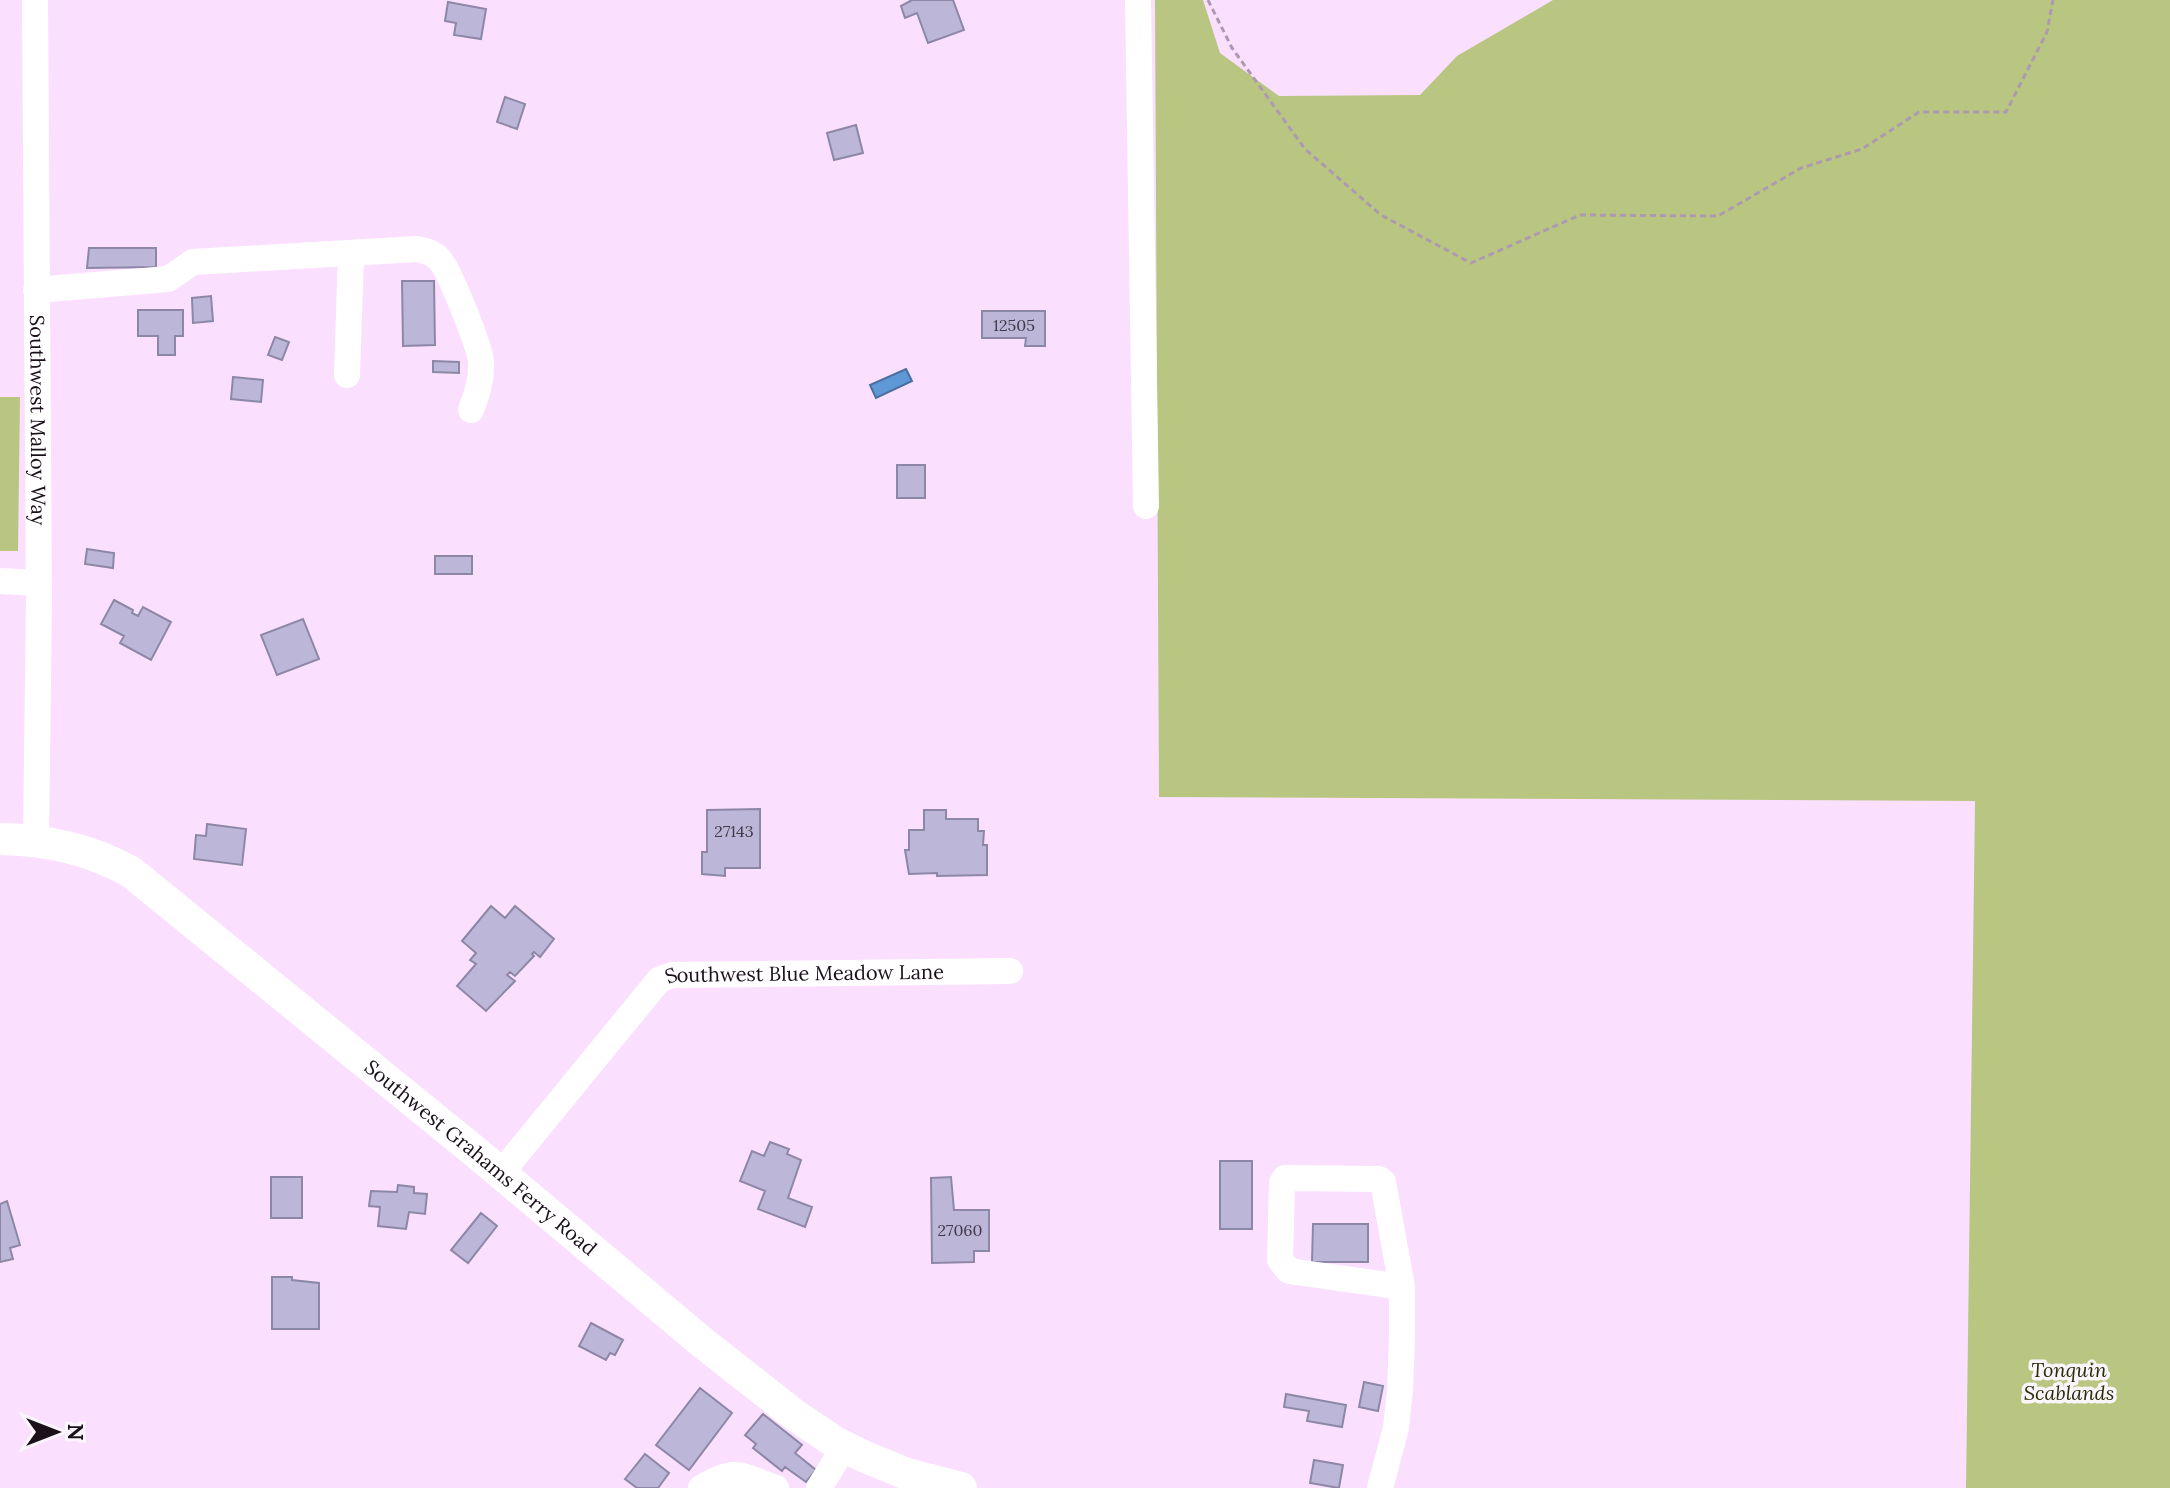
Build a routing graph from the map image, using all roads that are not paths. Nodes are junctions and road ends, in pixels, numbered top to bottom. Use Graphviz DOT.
graph roads {
  1 [pos="35,0"];
  2 [pos="1138,0"];
  3 [pos="351,255"];
  4 [pos="36,290"];
  5 [pos="347,375"];
  6 [pos="471,410"];
  7 [pos="1146,506"];
  8 [pos="0,581"];
  9 [pos="38,583"];
  10 [pos="0,839"];
  11 [pos="36,841"];
  12 [pos="1010,971"];
  13 [pos="501,1173"];
  14 [pos="1402,1287"];
  15 [pos="844,1447"];
  16 [pos="701,1488"];
  17 [pos="776,1488"];
  18 [pos="819,1488"];
  19 [pos="961,1488"];
  20 [pos="1380,1488"];
  1 -- 4 [label="street, Southwest Malloy Way"];
  2 -- 7 [label="street"];
  3 -- 4 [label="street"];
  3 -- 5 [label="street"];
  3 -- 6 [label="street"];
  4 -- 9 [label="street, Southwest Malloy Way"];
  8 -- 9 [label="street"];
  9 -- 11 [label="street, Southwest Malloy Way"];
  10 -- 11 [label="main road, Southwest Grahams Ferry Road"];
  11 -- 13 [label="main road, Southwest Grahams Ferry Road"];
  12 -- 13 [label="street, Southwest Blue Meadow Lane"];
  13 -- 15 [label="main road, Southwest Grahams Ferry Road"];
  14 -- 14 [label="street"];
  14 -- 20 [label="street"];
  15 -- 18 [label="street"];
  15 -- 19 [label="main road, Southwest Grahams Ferry Road"];
  16 -- 17 [label="street"];
}
